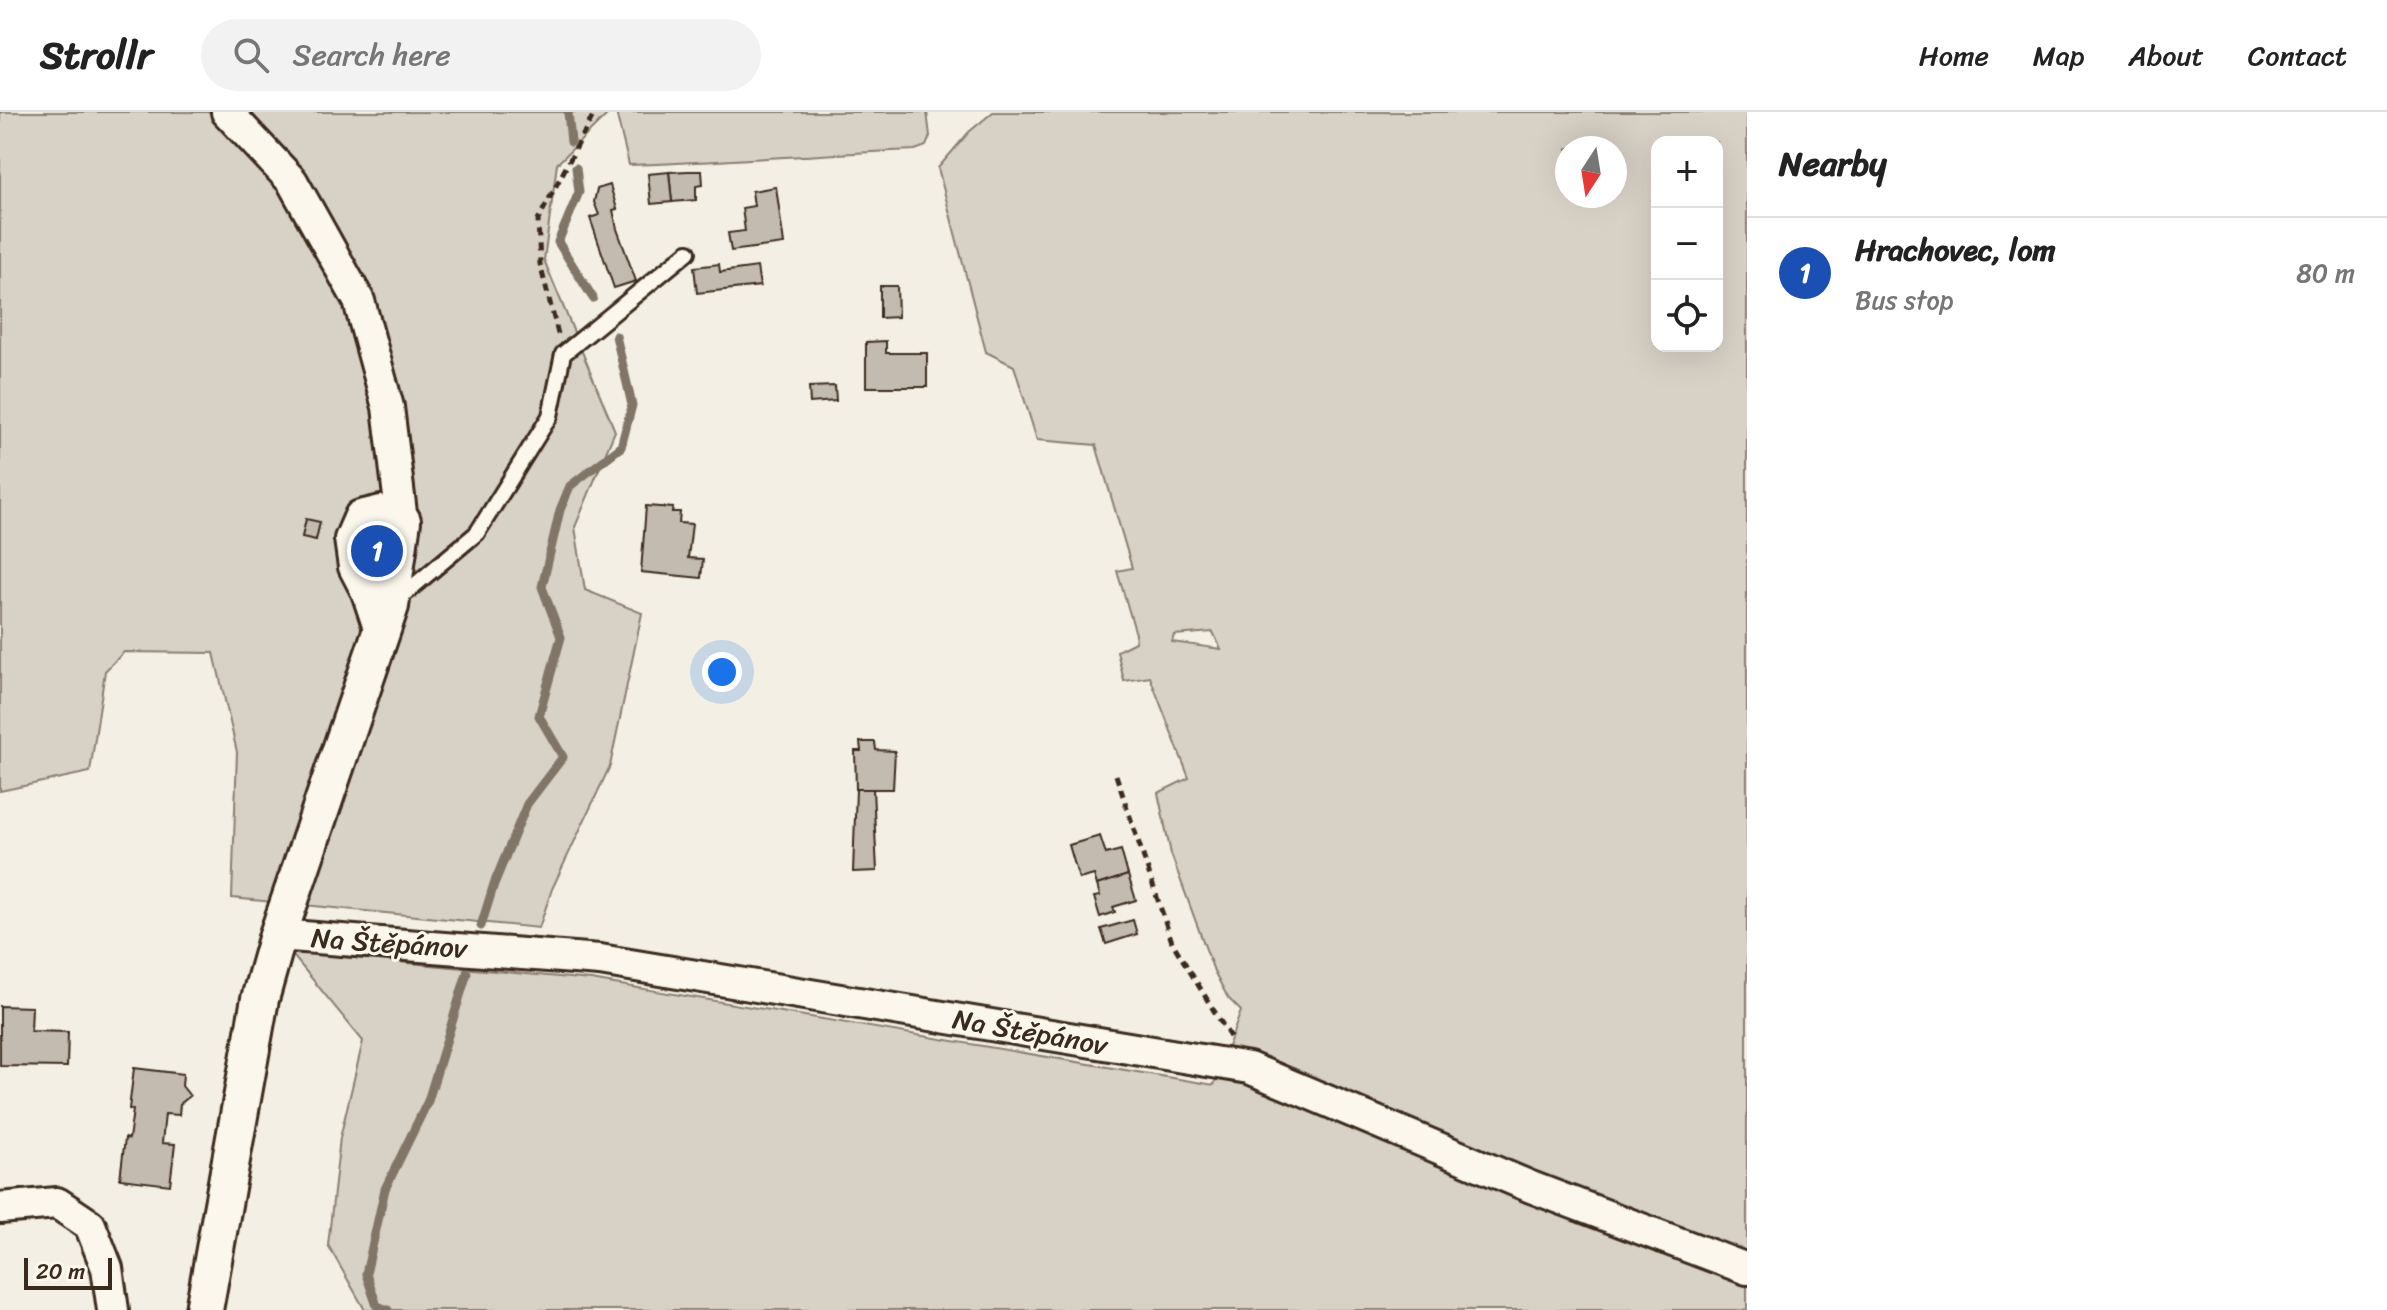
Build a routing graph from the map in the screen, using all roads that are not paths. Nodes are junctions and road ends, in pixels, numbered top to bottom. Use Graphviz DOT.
graph roads {
  1 [pos="227,112"];
  2 [pos="688,252"];
  3 [pos="402,521"];
  4 [pos="386,620"];
  5 [pos="278,935"];
  6 [pos="0,1208"];
  7 [pos="1747,1269"];
  8 [pos="113,1310"];
  9 [pos="204,1310"];
  1 -- 3 [label="street"];
  2 -- 4 [label="lane"];
  3 -- 4 [label="street"];
  3 -- 4 [label="street"];
  4 -- 5 [label="street"];
  5 -- 7 [label="street, Na Štěpánov"];
  5 -- 9 [label="street"];
  6 -- 8 [label="street"];
}
